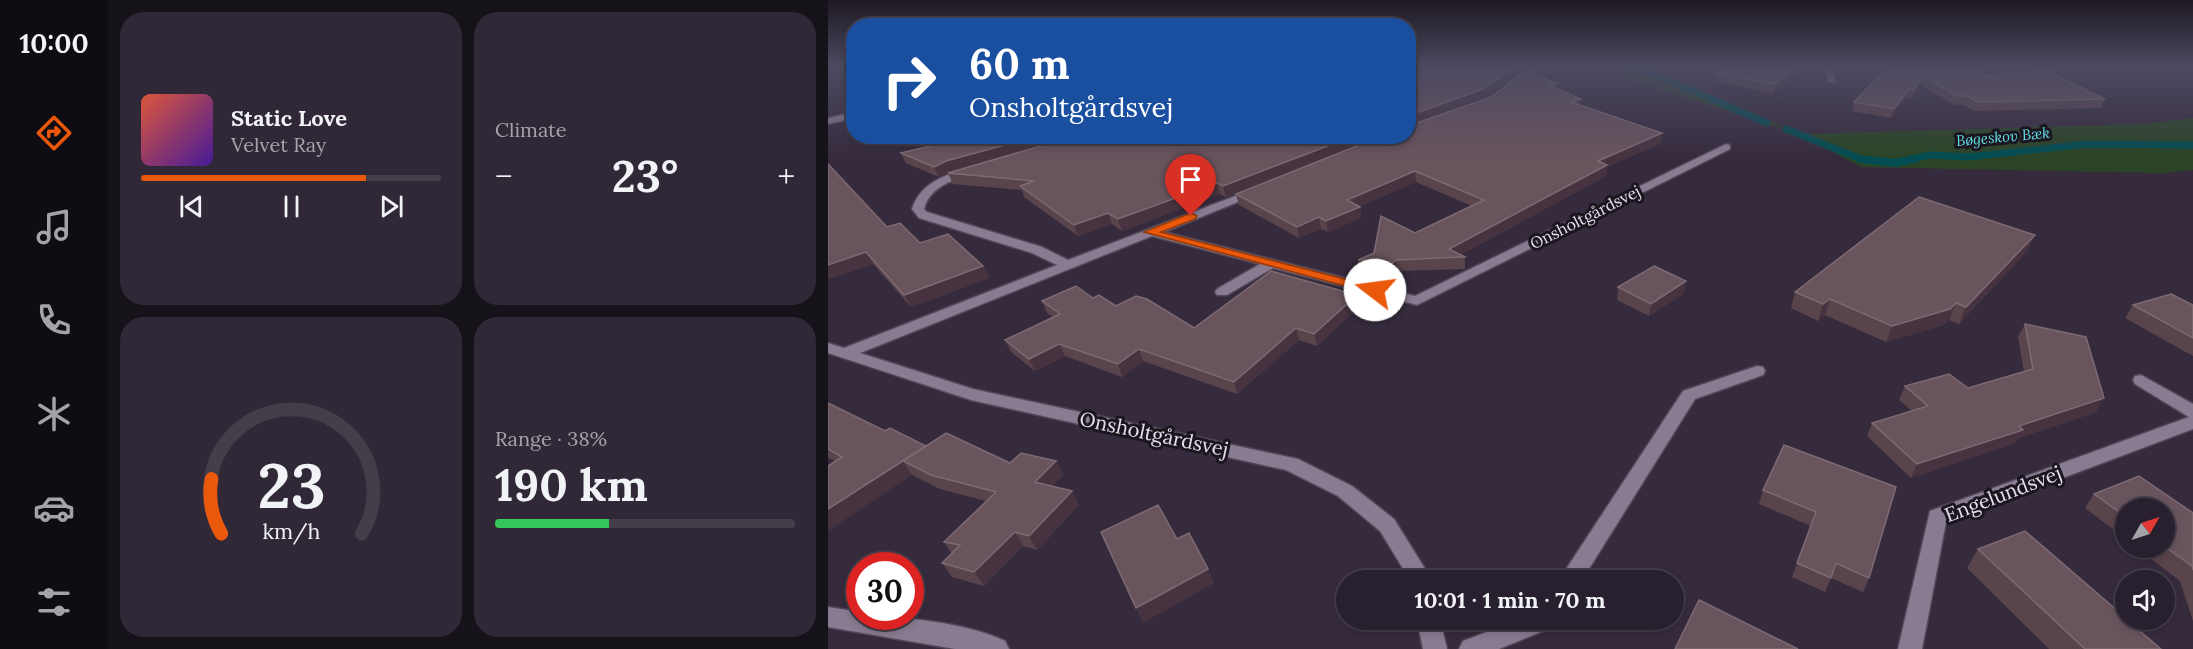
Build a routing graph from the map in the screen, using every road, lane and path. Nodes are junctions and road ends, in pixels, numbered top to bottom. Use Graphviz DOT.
graph roads {
  1 [pos="846,117"];
  2 [pos="828,121"];
  3 [pos="1726,147"];
  4 [pos="987,166"];
  5 [pos="1268,186"];
  6 [pos="1150,232"];
  7 [pos="1272,263"];
  8 [pos="1067,265"];
  9 [pos="1222,292"];
  10 [pos="837,350"];
  11 [pos="1757,371"];
  12 [pos="2141,380"];
  13 [pos="2193,412"];
  14 [pos="2193,422"];
  15 [pos="1415,570"];
  16 [pos="1576,570"];
  17 [pos="828,617"];
  18 [pos="1431,630"];
  19 [pos="1519,630"];
  20 [pos="997,649"];
  21 [pos="1436,649"];
  22 [pos="1471,649"];
  23 [pos="1910,649"];
  1 -- 2 [label="street"];
  3 -- 7 [label="street, Onsholtgårdsvej"];
  4 -- 8 [label="street"];
  5 -- 6 [label="street, Onsholtgårdsvej"];
  6 -- 7 [label="street, Onsholtgårdsvej"];
  6 -- 8 [label="street, Onsholtgårdsvej"];
  7 -- 9 [label="street"];
  8 -- 10 [label="street, Onsholtgårdsvej"];
  10 -- 15 [label="street, Onsholtgårdsvej"];
  11 -- 16 [label="street"];
  12 -- 13 [label="street"];
  14 -- 23 [label="street, Engelundsvej"];
  17 -- 20 [label="street"];
  18 -- 21 [label="street"];
  19 -- 22 [label="street"];
}
